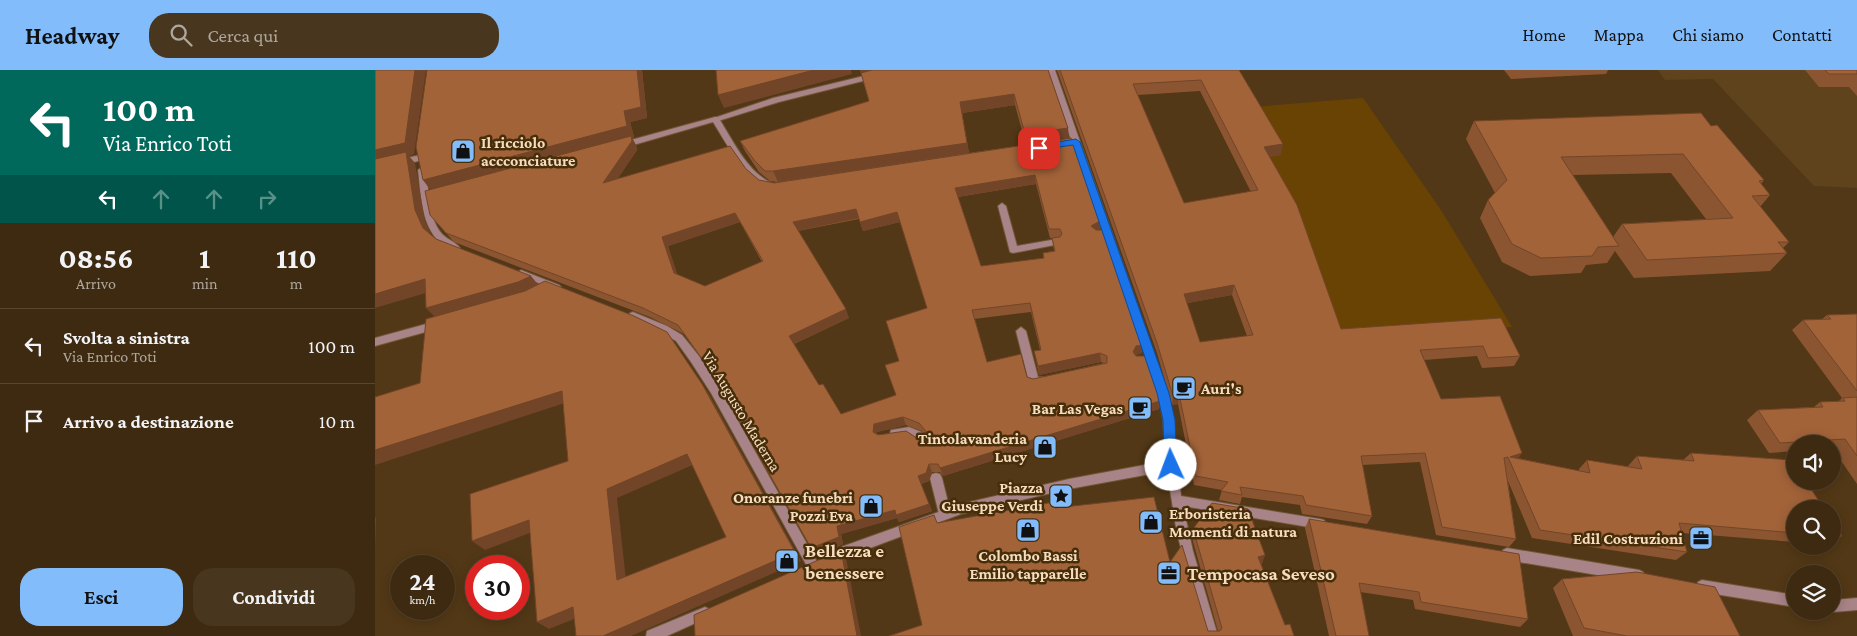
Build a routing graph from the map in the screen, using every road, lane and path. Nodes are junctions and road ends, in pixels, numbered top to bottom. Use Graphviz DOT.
graph roads {
  1 [pos="1051,70"];
  2 [pos="879,75"];
  3 [pos="715,119"];
  4 [pos="611,148"];
  5 [pos="375,168"];
  6 [pos="778,187"];
  7 [pos="1002,206"];
  8 [pos="1108,234"];
  9 [pos="1097,235"];
  10 [pos="1057,242"];
  11 [pos="467,252"];
  12 [pos="511,269"];
  13 [pos="544,292"];
  14 [pos="619,311"];
  15 [pos="448,322"];
  16 [pos="1021,332"];
  17 [pos="375,342"];
  18 [pos="1151,357"];
  19 [pos="1139,360"];
  20 [pos="1053,378"];
  21 [pos="882,437"];
  22 [pos="926,444"];
  23 [pos="1171,465"];
  24 [pos="936,478"];
  25 [pos="1176,500"];
  26 [pos="945,514"];
  27 [pos="1333,526"];
  28 [pos="1490,551"];
  29 [pos="1648,577"];
  30 [pos="1687,584"];
  31 [pos="1786,600"];
  32 [pos="1857,604"];
  33 [pos="1841,605"];
  34 [pos="720,606"];
  35 [pos="652,636"];
  36 [pos="1212,636"];
  1 -- 8 [label="street"];
  2 -- 3 [label="street"];
  3 -- 4 [label="street"];
  3 -- 6 [label="street"];
  5 -- 11 [label="street"];
  7 -- 10 [label="street"];
  8 -- 9 [label="street"];
  8 -- 18 [label="street"];
  12 -- 13 [label="street"];
  14 -- 26 [label="street, Via Augusto Maderna"];
  15 -- 17 [label="street"];
  16 -- 20 [label="street"];
  18 -- 19 [label="street"];
  18 -- 23 [label="street"];
  21 -- 22 [label="street"];
  23 -- 25 [label="street"];
  23 -- 26 [label="street"];
  24 -- 26 [label="street"];
  25 -- 27 [label="street"];
  25 -- 36 [label="street"];
  28 -- 29 [label="street"];
  30 -- 31 [label="street"];
  32 -- 33 [label="street"];
  34 -- 35 [label="street"];
}
